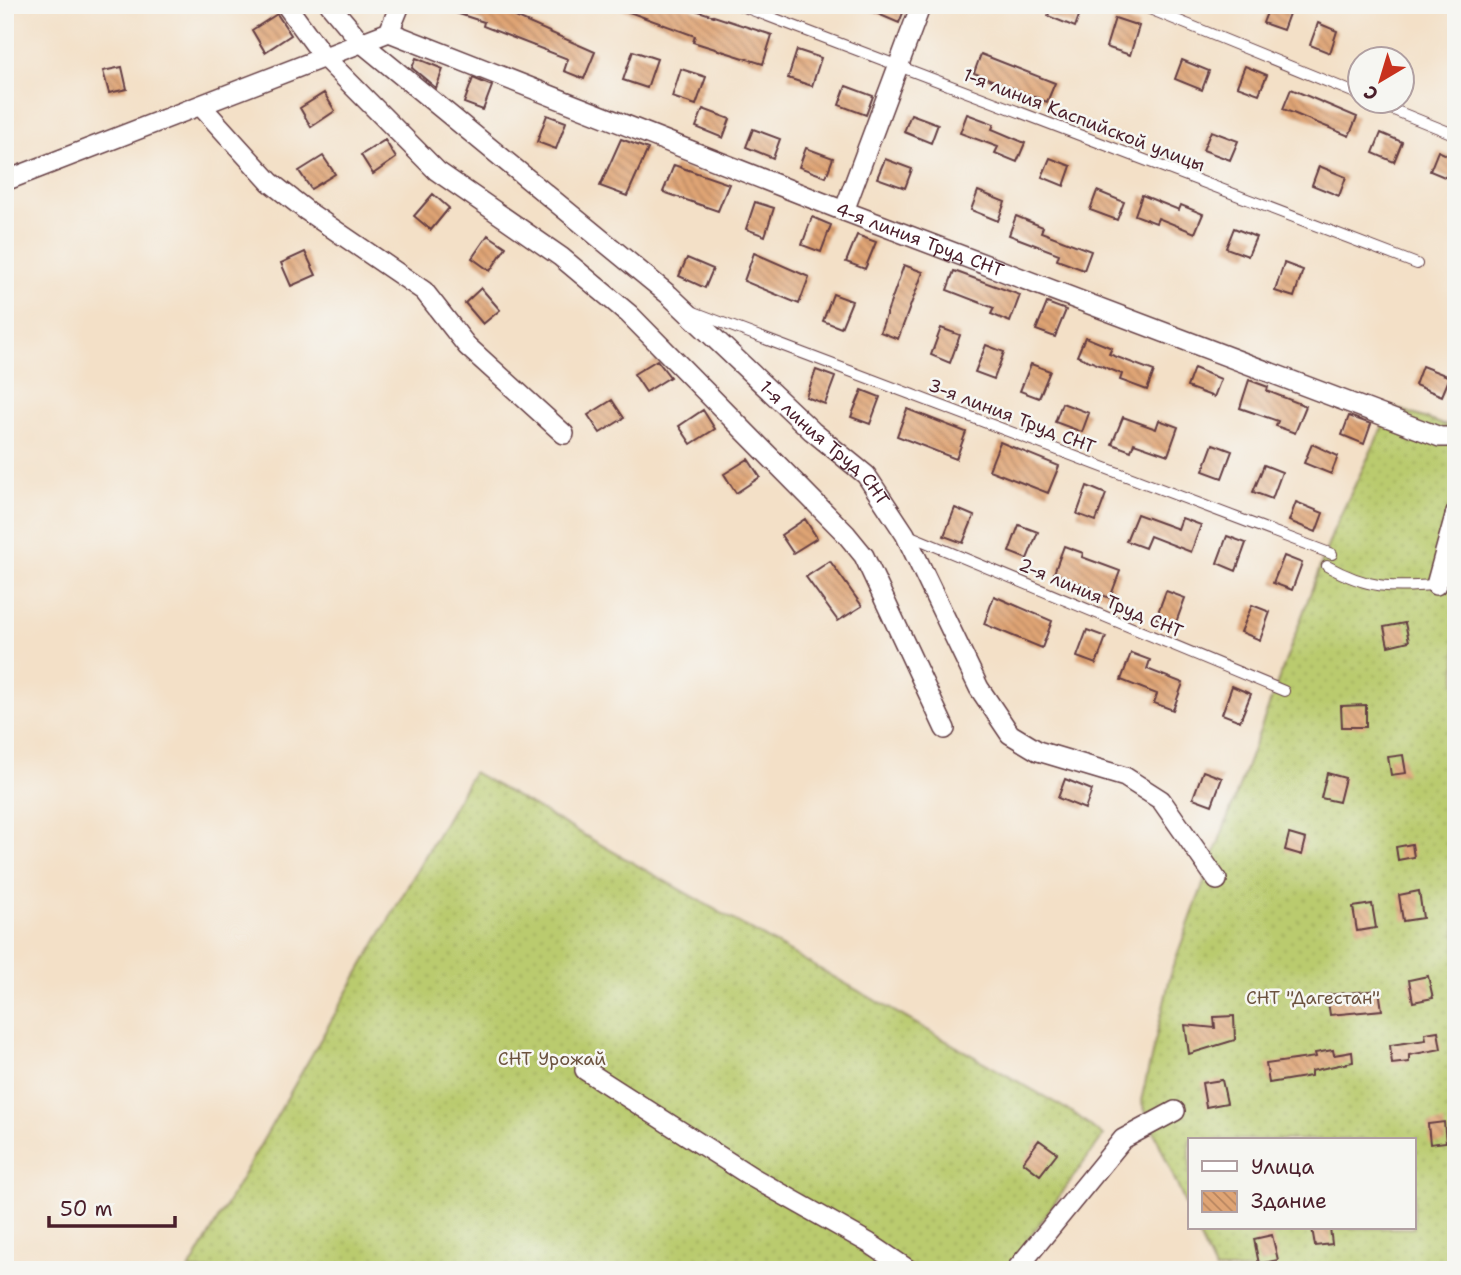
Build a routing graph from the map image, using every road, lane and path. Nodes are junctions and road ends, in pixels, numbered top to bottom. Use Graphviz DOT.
graph roads {
  1 [pos="286,5"];
  2 [pos="330,5"];
  3 [pos="400,5"];
  4 [pos="739,5"];
  5 [pos="921,5"];
  6 [pos="1140,5"];
  7 [pos="389,32"];
  8 [pos="362,43"];
  9 [pos="324,57"];
  10 [pos="896,66"];
  11 [pos="1346,89"];
  12 [pos="201,106"];
  13 [pos="1409,116"];
  14 [pos="1456,135"];
  15 [pos="5,181"];
  16 [pos="844,211"];
  17 [pos="1417,264"];
  18 [pos="681,307"];
  19 [pos="564,435"];
  20 [pos="1456,438"];
  21 [pos="1456,512"];
  22 [pos="905,534"];
  23 [pos="1332,554"];
  24 [pos="1327,566"];
  25 [pos="1436,585"];
  26 [pos="1284,691"];
  27 [pos="945,729"];
  28 [pos="1217,880"];
  29 [pos="585,1070"];
  30 [pos="1175,1111"];
  31 [pos="909,1270"];
  32 [pos="1016,1270"];
  1 -- 9 [label="street"];
  2 -- 8 [label="street, 1-я линия Труд СНТ"];
  3 -- 7 [label="street"];
  4 -- 10 [label="lane, 1-я линия Каспийской улицы"];
  5 -- 10 [label="street"];
  6 -- 11 [label="lane"];
  7 -- 8 [label="street"];
  7 -- 16 [label="street, 4-я линия Труд СНТ"];
  8 -- 9 [label="street"];
  8 -- 18 [label="street, 1-я линия Труд СНТ"];
  9 -- 12 [label="street"];
  9 -- 27 [label="street"];
  10 -- 16 [label="street"];
  10 -- 17 [label="lane, 1-я линия Каспийской улицы"];
  12 -- 15 [label="street"];
  12 -- 19 [label="street"];
  13 -- 14 [label="lane"];
  16 -- 20 [label="street, 4-я линия Труд СНТ"];
  18 -- 22 [label="street, 1-я линия Труд СНТ"];
  18 -- 23 [label="lane, 3-я линия Труд СНТ"];
  21 -- 25 [label="street"];
  22 -- 26 [label="lane, 2-я линия Труд СНТ"];
  22 -- 28 [label="street, 1-я линия Труд СНТ"];
  24 -- 25 [label="lane"];
  29 -- 31 [label="street"];
  30 -- 32 [label="street"];
}
